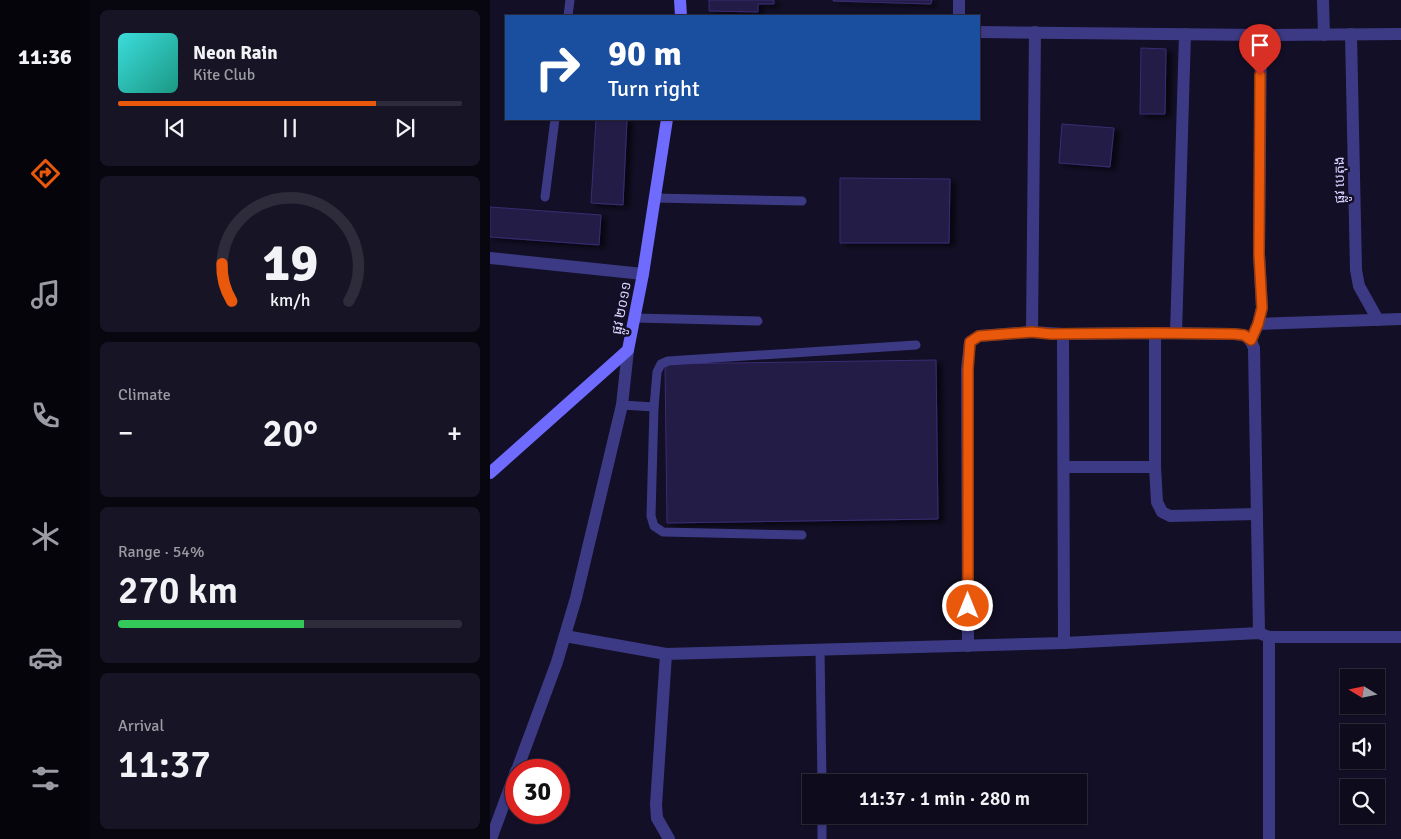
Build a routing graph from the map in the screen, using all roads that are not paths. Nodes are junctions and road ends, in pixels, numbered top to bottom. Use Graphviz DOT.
graph roads {
  1 [pos="570,0"];
  2 [pos="680,0"];
  3 [pos="958,0"];
  4 [pos="1323,0"];
  5 [pos="568,15"];
  6 [pos="681,15"];
  7 [pos="959,15"];
  8 [pos="980,32"];
  9 [pos="1035,32"];
  10 [pos="1185,34"];
  11 [pos="1351,34"];
  12 [pos="1401,34"];
  13 [pos="1260,35"];
  14 [pos="1324,35"];
  15 [pos="555,120"];
  16 [pos="667,120"];
  17 [pos="545,197"];
  18 [pos="654,198"];
  19 [pos="802,201"];
  20 [pos="490,258"];
  21 [pos="642,274"];
  22 [pos="635,318"];
  23 [pos="1401,319"];
  24 [pos="1378,320"];
  25 [pos="758,321"];
  26 [pos="1258,324"];
  27 [pos="1032,332"];
  28 [pos="1155,333"];
  29 [pos="1176,333"];
  30 [pos="1063,334"];
  31 [pos="1251,340"];
  32 [pos="916,346"];
  33 [pos="628,350"];
  34 [pos="622,405"];
  35 [pos="654,408"];
  36 [pos="1064,467"];
  37 [pos="1155,467"];
  38 [pos="490,473"];
  39 [pos="1257,514"];
  40 [pos="802,535"];
  41 [pos="1264,635"];
  42 [pos="565,636"];
  43 [pos="1401,637"];
  44 [pos="1064,644"];
  45 [pos="968,646"];
  46 [pos="820,650"];
  47 [pos="666,654"];
  48 [pos="520,759"];
  49 [pos="822,774"];
  50 [pos="505,801"];
  51 [pos="822,824"];
  52 [pos="822,838"];
  53 [pos="491,839"];
  54 [pos="669,839"];
  55 [pos="1269,839"];
  1 -- 5 [label="lane"];
  2 -- 6 [label="main road"];
  3 -- 7 [label="street"];
  4 -- 14 [label="street"];
  8 -- 9 [label="street"];
  9 -- 10 [label="street"];
  9 -- 27 [label="street"];
  10 -- 13 [label="street"];
  10 -- 29 [label="street"];
  11 -- 12 [label="street"];
  11 -- 14 [label="street"];
  11 -- 24 [label="street, ផ្លូវ បេតុង"];
  13 -- 14 [label="street"];
  13 -- 26 [label="street"];
  15 -- 17 [label="lane"];
  16 -- 18 [label="main road, ផ្លូវ ២០១១"];
  18 -- 19 [label="lane"];
  18 -- 21 [label="main road, ផ្លូវ ២០១១"];
  20 -- 21 [label="street"];
  21 -- 22 [label="main road, ផ្លូវ ២០១១"];
  22 -- 25 [label="lane"];
  22 -- 33 [label="main road, ផ្លូវ ២០១១"];
  23 -- 24 [label="street"];
  24 -- 26 [label="street"];
  26 -- 31 [label="street"];
  27 -- 30 [label="street"];
  27 -- 45 [label="street"];
  28 -- 29 [label="street"];
  28 -- 30 [label="street"];
  28 -- 37 [label="street"];
  29 -- 31 [label="street"];
  30 -- 36 [label="street"];
  31 -- 39 [label="street"];
  32 -- 35 [label="lane"];
  33 -- 34 [label="street"];
  33 -- 38 [label="main road, ផ្លូវ ២០១១"];
  34 -- 35 [label="lane"];
  34 -- 42 [label="street"];
  35 -- 40 [label="lane"];
  36 -- 37 [label="street"];
  36 -- 44 [label="street"];
  37 -- 39 [label="street"];
  39 -- 41 [label="street"];
  41 -- 43 [label="street"];
  41 -- 44 [label="street"];
  41 -- 55 [label="street"];
  42 -- 47 [label="street"];
  42 -- 48 [label="street"];
  44 -- 45 [label="street"];
  45 -- 46 [label="street"];
  46 -- 47 [label="street"];
  46 -- 49 [label="lane"];
  47 -- 54 [label="street"];
  50 -- 53 [label="street"];
  51 -- 52 [label="lane"];
}
